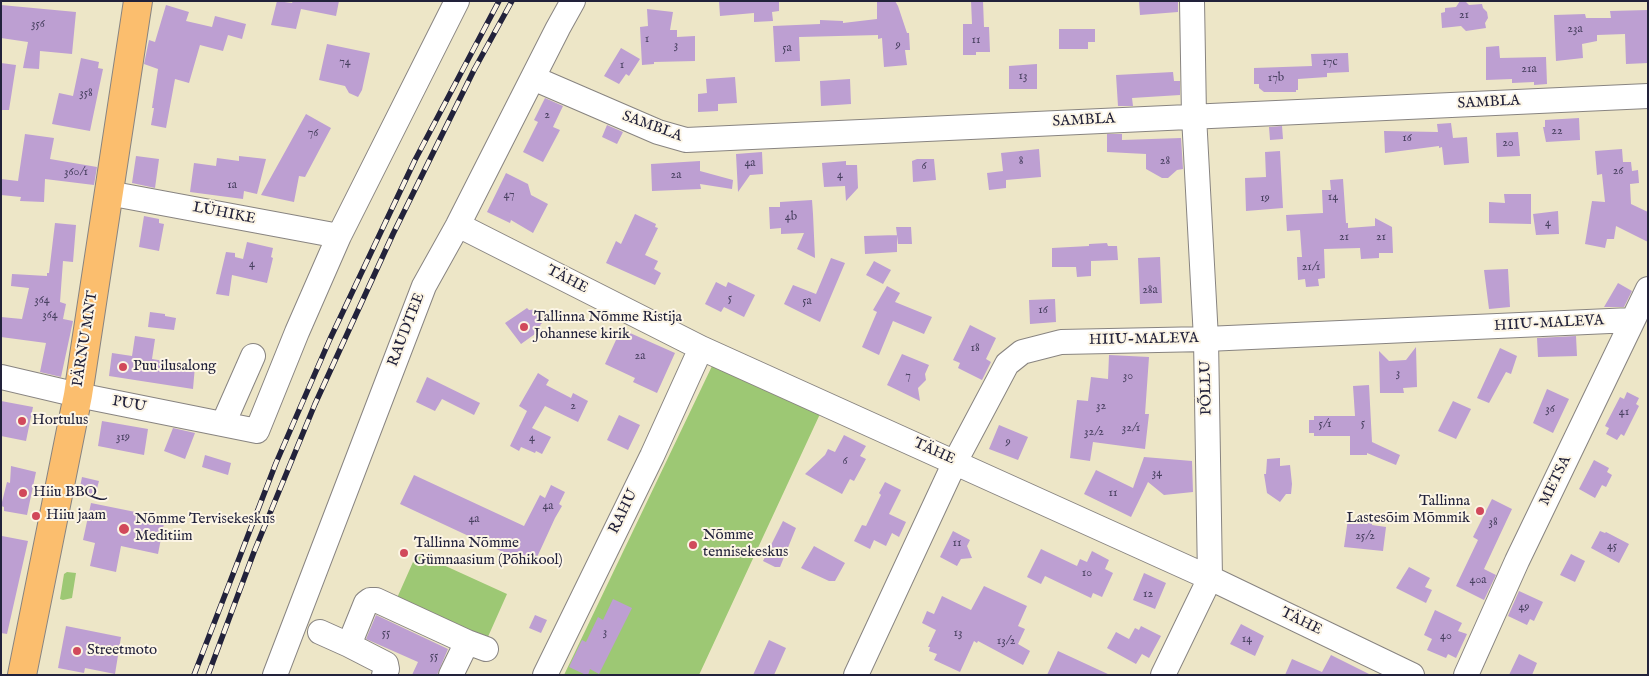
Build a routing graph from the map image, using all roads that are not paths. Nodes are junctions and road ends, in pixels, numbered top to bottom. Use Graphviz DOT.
graph roads {
  1 [pos="138,1"];
  2 [pos="456,1"];
  3 [pos="573,1"];
  4 [pos="1192,1"];
  5 [pos="533,78"];
  6 [pos="1648,96"];
  7 [pos="1194,116"];
  8 [pos="108,193"];
  9 [pos="458,224"];
  10 [pos="339,236"];
  11 [pos="1648,289"];
  12 [pos="1632,320"];
  13 [pos="1206,339"];
  14 [pos="701,348"];
  15 [pos="253,356"];
  16 [pos="1,378"];
  17 [pos="78,395"];
  18 [pos="224,424"];
  19 [pos="955,462"];
  20 [pos="1210,578"];
  21 [pos="320,632"];
  22 [pos="349,645"];
  23 [pos="22,675"];
  24 [pos="274,675"];
  25 [pos="384,675"];
  26 [pos="451,675"];
  27 [pos="545,675"];
  28 [pos="856,675"];
  29 [pos="1164,675"];
  30 [pos="1412,675"];
  31 [pos="1466,675"];
  1 -- 8 [label="main road, PÄRNU MNT"];
  2 -- 10 [label="street"];
  3 -- 5 [label="street, RAUDTEE"];
  4 -- 7 [label="street, PÕLLU"];
  5 -- 7 [label="street, SAMBLA"];
  5 -- 9 [label="street, RAUDTEE"];
  6 -- 7 [label="street, SAMBLA"];
  7 -- 13 [label="street, PÕLLU"];
  8 -- 10 [label="street, LÜHIKE"];
  8 -- 17 [label="main road, PÄRNU MNT"];
  9 -- 14 [label="street, TÄHE"];
  9 -- 24 [label="street, RAUDTEE"];
  10 -- 18 [label="street, PUU"];
  11 -- 12 [label="street, METSA"];
  12 -- 13 [label="street, HIIU-MALEVA"];
  12 -- 31 [label="street, METSA"];
  13 -- 19 [label="street, HIIU-MALEVA"];
  13 -- 20 [label="street, PÕLLU"];
  14 -- 19 [label="street, TÄHE"];
  14 -- 27 [label="street, RAHU"];
  15 -- 18 [label="street"];
  16 -- 17 [label="street, PUU"];
  17 -- 18 [label="street, PUU"];
  17 -- 23 [label="main road, PÄRNU MNT"];
  19 -- 20 [label="street, TÄHE"];
  19 -- 28 [label="street, HIIU-MALEVA"];
  20 -- 29 [label="street, PÕLLU"];
  20 -- 30 [label="street, TÄHE"];
  21 -- 22 [label="street"];
  22 -- 25 [label="street"];
  22 -- 26 [label="street"];
}
